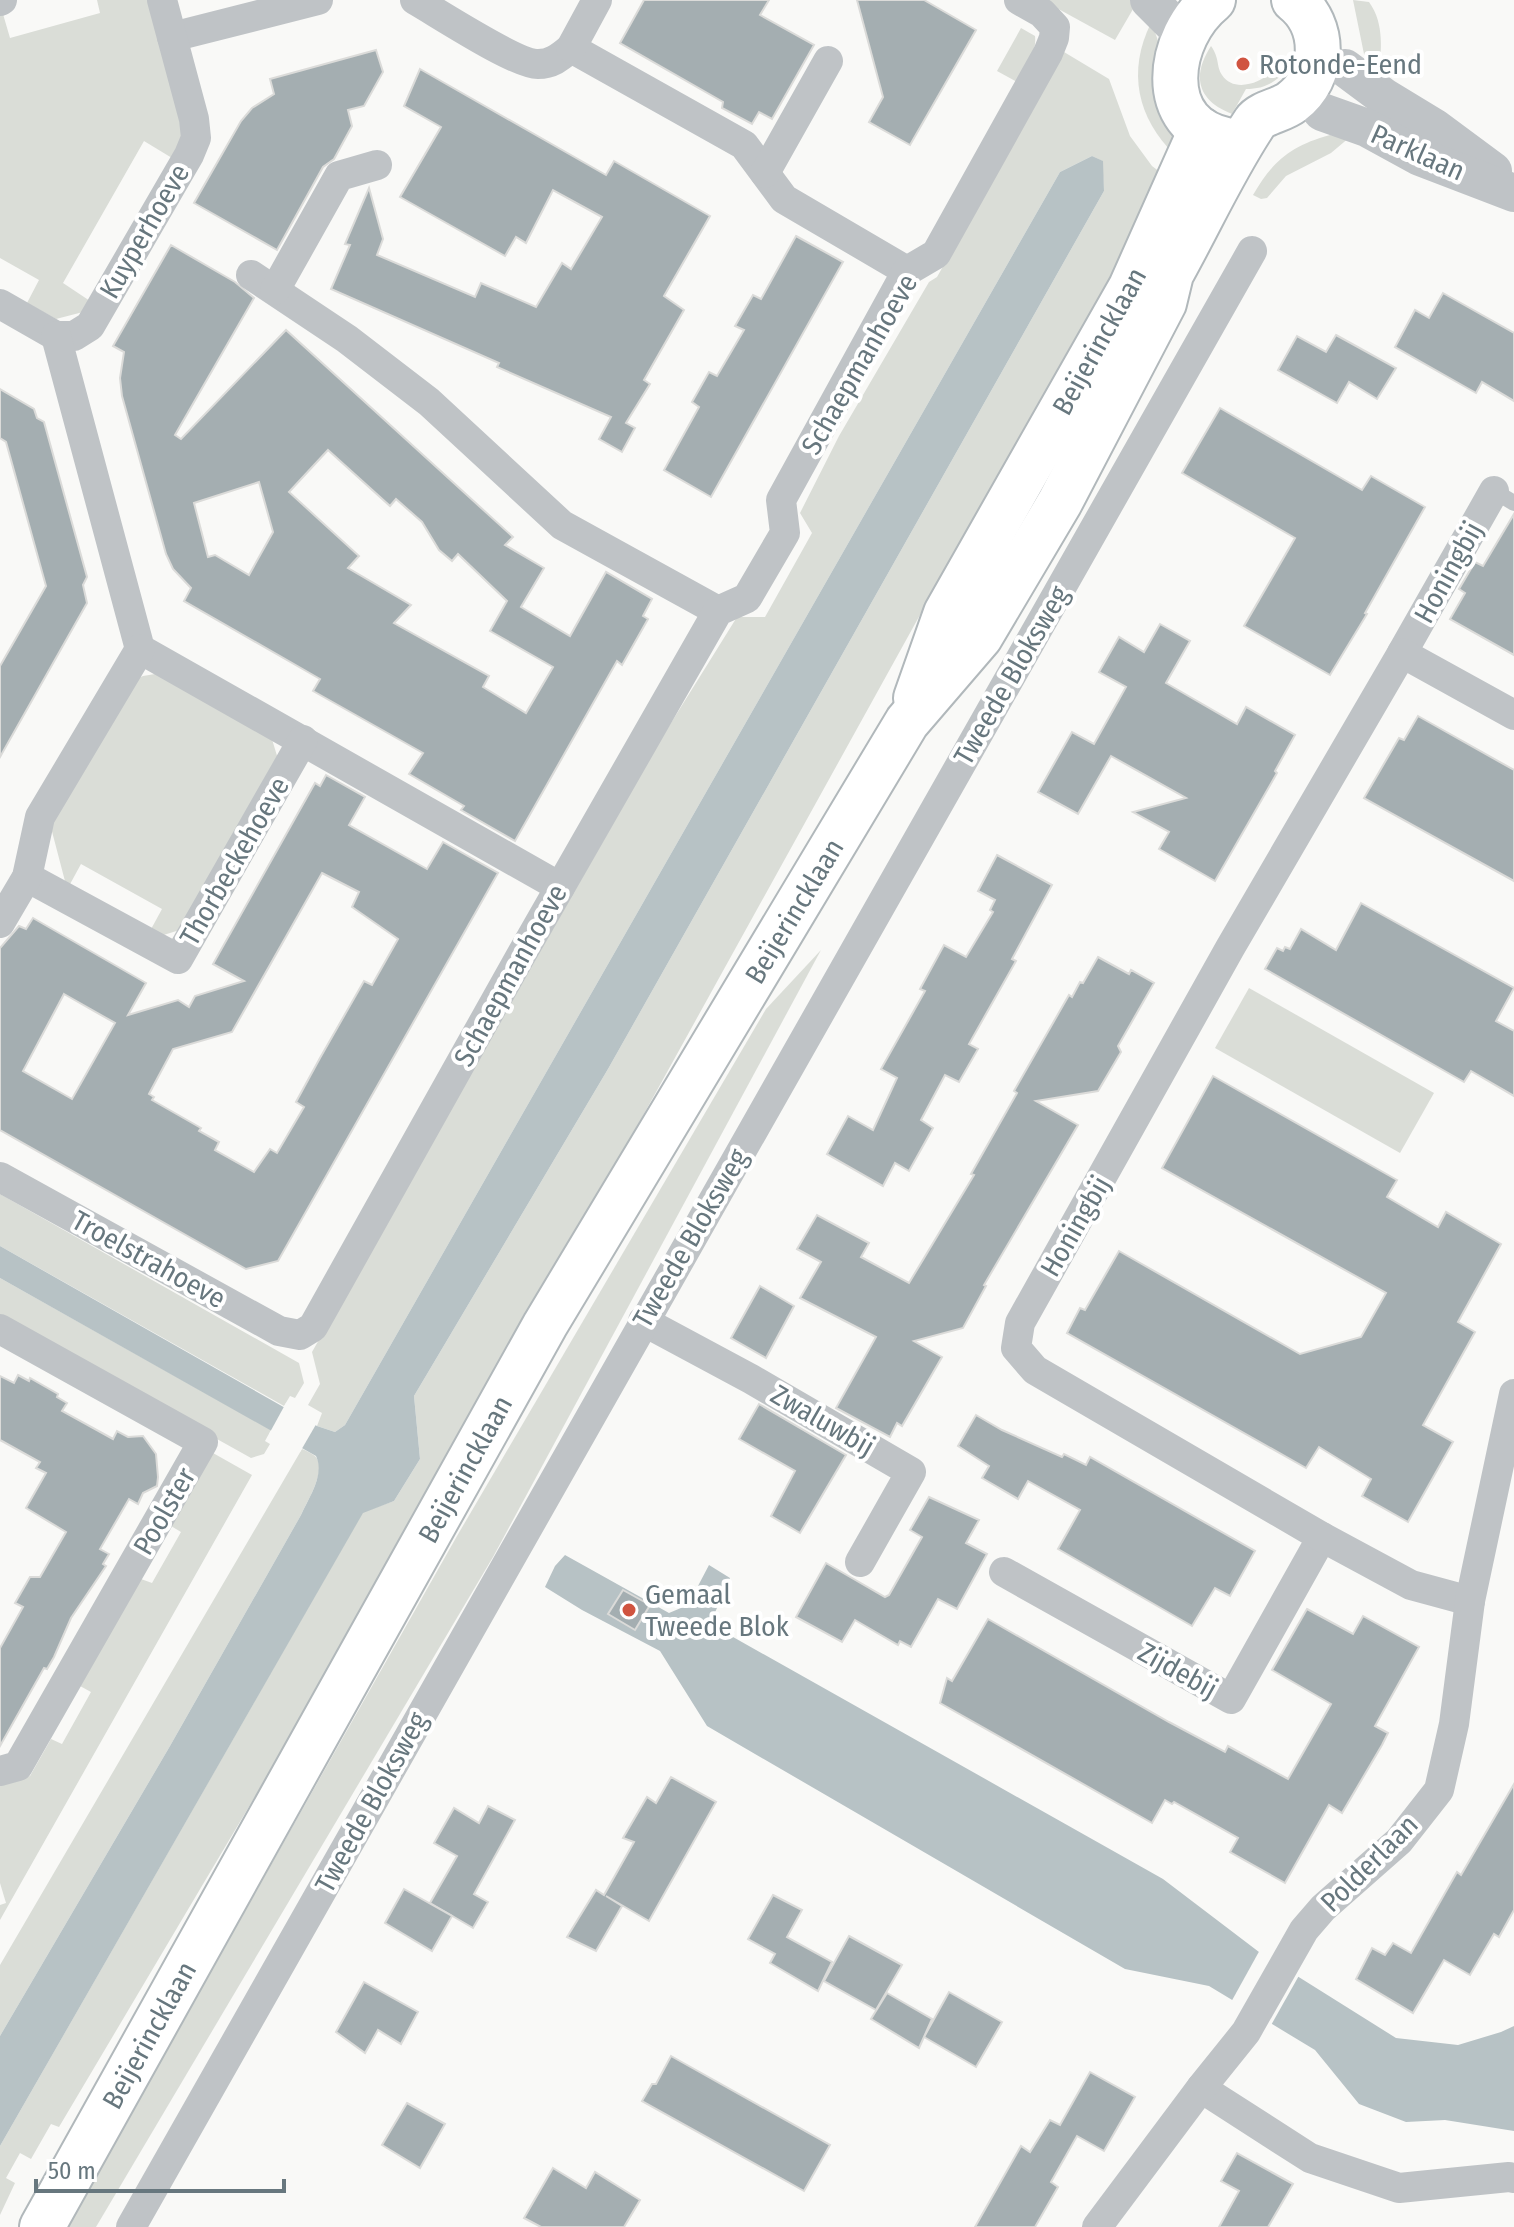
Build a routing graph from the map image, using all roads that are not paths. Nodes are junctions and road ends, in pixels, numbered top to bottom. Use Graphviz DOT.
graph roads {
  1 [pos="162,0"];
  2 [pos="318,0"];
  3 [pos="415,0"];
  4 [pos="597,0"];
  5 [pos="1019,0"];
  6 [pos="1149,0"];
  7 [pos="1213,0"];
  8 [pos="1294,0"];
  9 [pos="1335,0"];
  10 [pos="1184,35"];
  11 [pos="172,37"];
  12 [pos="571,48"];
  13 [pos="1332,60"];
  14 [pos="828,61"];
  15 [pos="1322,112"];
  16 [pos="1201,130"];
  17 [pos="1258,141"];
  18 [pos="377,165"];
  19 [pos="765,173"];
  20 [pos="1514,190"];
  21 [pos="1252,251"];
  22 [pos="907,271"];
  23 [pos="0,304"];
  24 [pos="56,336"];
  25 [pos="1504,497"];
  26 [pos="718,611"];
  27 [pos="140,649"];
  28 [pos="1402,653"];
  29 [pos="1514,715"];
  30 [pos="907,722"];
  31 [pos="303,740"];
  32 [pos="27,877"];
  33 [pos="560,887"];
  34 [pos="0,923"];
  35 [pos="0,1177"];
  36 [pos="643,1321"];
  37 [pos="0,1329"];
  38 [pos="300,1335"];
  39 [pos="1514,1394"];
  40 [pos="1322,1537"];
  41 [pos="860,1562"];
  42 [pos="1004,1572"];
  43 [pos="1470,1601"];
  44 [pos="0,1771"];
  45 [pos="1201,2088"];
  46 [pos="1514,2178"];
  47 [pos="42,2227"];
  48 [pos="131,2227"];
  49 [pos="1097,2227"];
  1 -- 11 [label="street, Kuyperhoeve"];
  2 -- 11 [label="street"];
  3 -- 12 [label="street"];
  4 -- 12 [label="street"];
  5 -- 22 [label="street, Schaepmanhoeve"];
  6 -- 10 [label="street"];
  7 -- 10 [label="main road"];
  8 -- 13 [label="main road"];
  9 -- 13 [label="main road"];
  10 -- 16 [label="main road"];
  11 -- 24 [label="street, Kuyperhoeve"];
  12 -- 19 [label="street"];
  13 -- 15 [label="main road"];
  13 -- 17 [label="main road, Beijerincklaan"];
  13 -- 20 [label="street, Parklaan"];
  14 -- 19 [label="street"];
  15 -- 17 [label="main road"];
  15 -- 20 [label="street, Parklaan"];
  16 -- 17 [label="main road"];
  16 -- 30 [label="main road, Beijerincklaan"];
  17 -- 30 [label="main road, Beijerincklaan"];
  18 -- 26 [label="street"];
  19 -- 22 [label="street"];
  21 -- 36 [label="street, Tweede Bloksweg"];
  22 -- 26 [label="street, Schaepmanhoeve"];
  23 -- 24 [label="street"];
  24 -- 27 [label="street"];
  25 -- 28 [label="street, Honingbij"];
  26 -- 33 [label="street, Schaepmanhoeve"];
  27 -- 31 [label="street"];
  27 -- 32 [label="street"];
  28 -- 29 [label="street, Honingbij"];
  28 -- 40 [label="street, Honingbij"];
  30 -- 47 [label="main road, Beijerincklaan"];
  31 -- 32 [label="street, Thorbeckehoeve"];
  31 -- 33 [label="street"];
  32 -- 34 [label="street"];
  33 -- 38 [label="street, Schaepmanhoeve"];
  35 -- 38 [label="street, Troelstrahoeve"];
  36 -- 41 [label="street, Zwaluwbij"];
  36 -- 48 [label="street, Tweede Bloksweg"];
  37 -- 44 [label="street, Poolster"];
  39 -- 43 [label="street, Polderlaan"];
  40 -- 42 [label="street, Zijdebij"];
  40 -- 43 [label="street, Honingbij"];
  43 -- 45 [label="street, Polderlaan"];
  45 -- 46 [label="street"];
  45 -- 49 [label="street, Polderlaan"];
}
